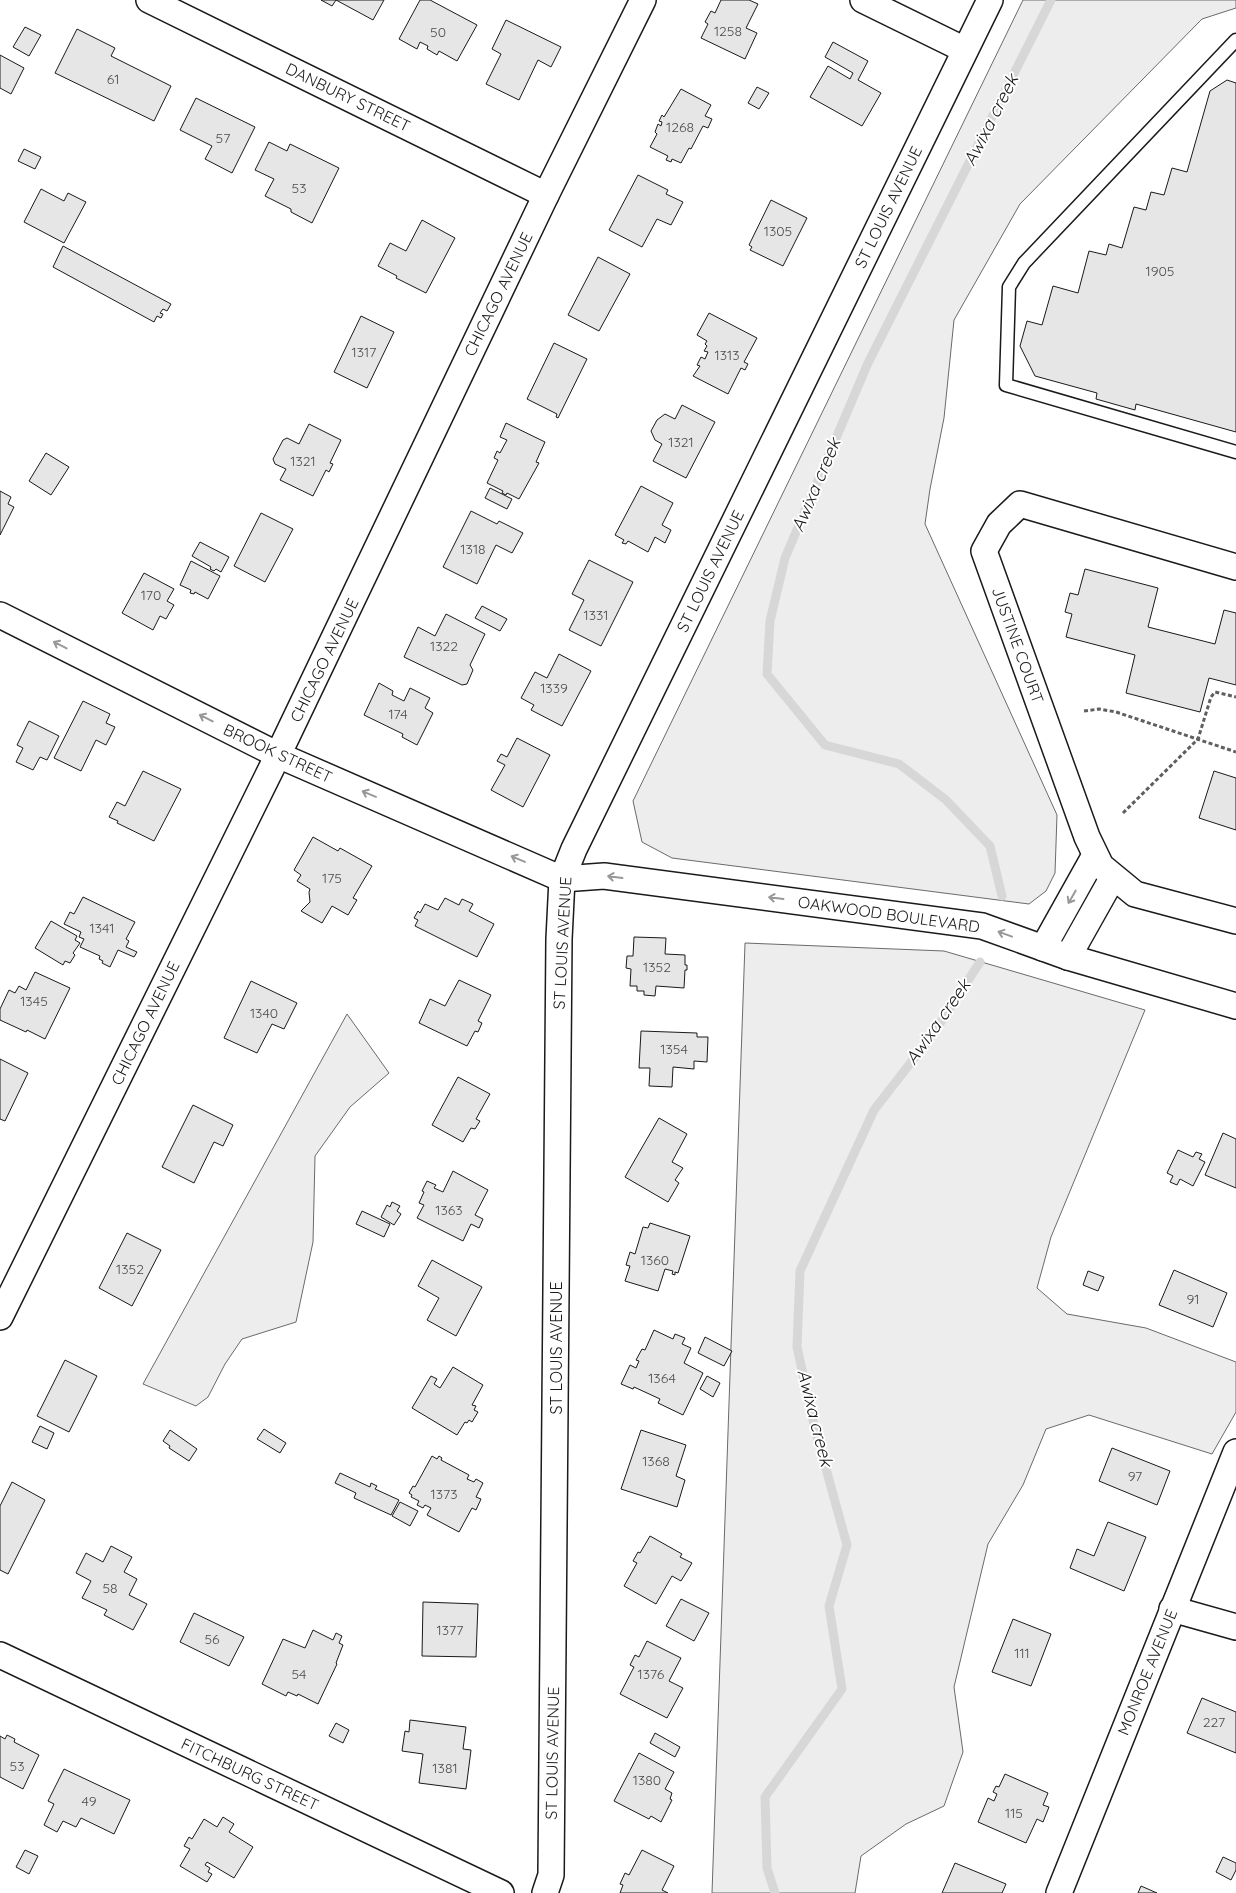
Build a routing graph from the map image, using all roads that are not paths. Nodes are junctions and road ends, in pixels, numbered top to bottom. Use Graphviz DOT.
graph roads {
  1 [pos="149,0"];
  2 [pos="643,0"];
  3 [pos="863,0"];
  4 [pos="990,0"];
  5 [pos="1236,40"];
  6 [pos="965,50"];
  7 [pos="546,194"];
  8 [pos="1236,452"];
  9 [pos="1236,567"];
  10 [pos="0,615"];
  11 [pos="278,755"];
  12 [pos="1095,855"];
  13 [pos="1113,877"];
  14 [pos="562,878"];
  15 [pos="1236,921"];
  16 [pos="1044,948"];
  17 [pos="1068,956"];
  18 [pos="1236,1006"];
  19 [pos="0,1317"];
  20 [pos="1236,1452"];
  21 [pos="1172,1609"];
  22 [pos="1236,1627"];
  23 [pos="0,1654"];
  24 [pos="501,1893"];
  25 [pos="546,1893"];
  26 [pos="1059,1893"];
  1 -- 7 [label="street, DANBURY STREET"];
  2 -- 7 [label="street, CHICAGO AVENUE"];
  3 -- 6 [label="street"];
  4 -- 6 [label="street, ST LOUIS AVENUE"];
  5 -- 8 [label="lane"];
  6 -- 14 [label="street, ST LOUIS AVENUE"];
  7 -- 11 [label="street, CHICAGO AVENUE"];
  9 -- 12 [label="street, JUSTINE COURT"];
  11 -- 10 [label="street, BROOK STREET, one-way"];
  14 -- 11 [label="street, BROOK STREET, one-way"];
  11 -- 19 [label="street, CHICAGO AVENUE"];
  12 -- 13 [label="street, JUSTINE COURT"];
  12 -- 16 [label="street, one-way"];
  13 -- 15 [label="street, JUSTINE COURT"];
  13 -- 17 [label="street"];
  16 -- 14 [label="street, OAKWOOD BOULEVARD, one-way"];
  14 -- 25 [label="street, ST LOUIS AVENUE"];
  16 -- 17 [label="street, OAKWOOD BOULEVARD"];
  17 -- 18 [label="street, OAKWOOD BOULEVARD"];
  20 -- 21 [label="street, MONROE AVENUE"];
  21 -- 22 [label="street"];
  21 -- 26 [label="street, MONROE AVENUE"];
  23 -- 24 [label="street, FITCHBURG STREET"];
}
